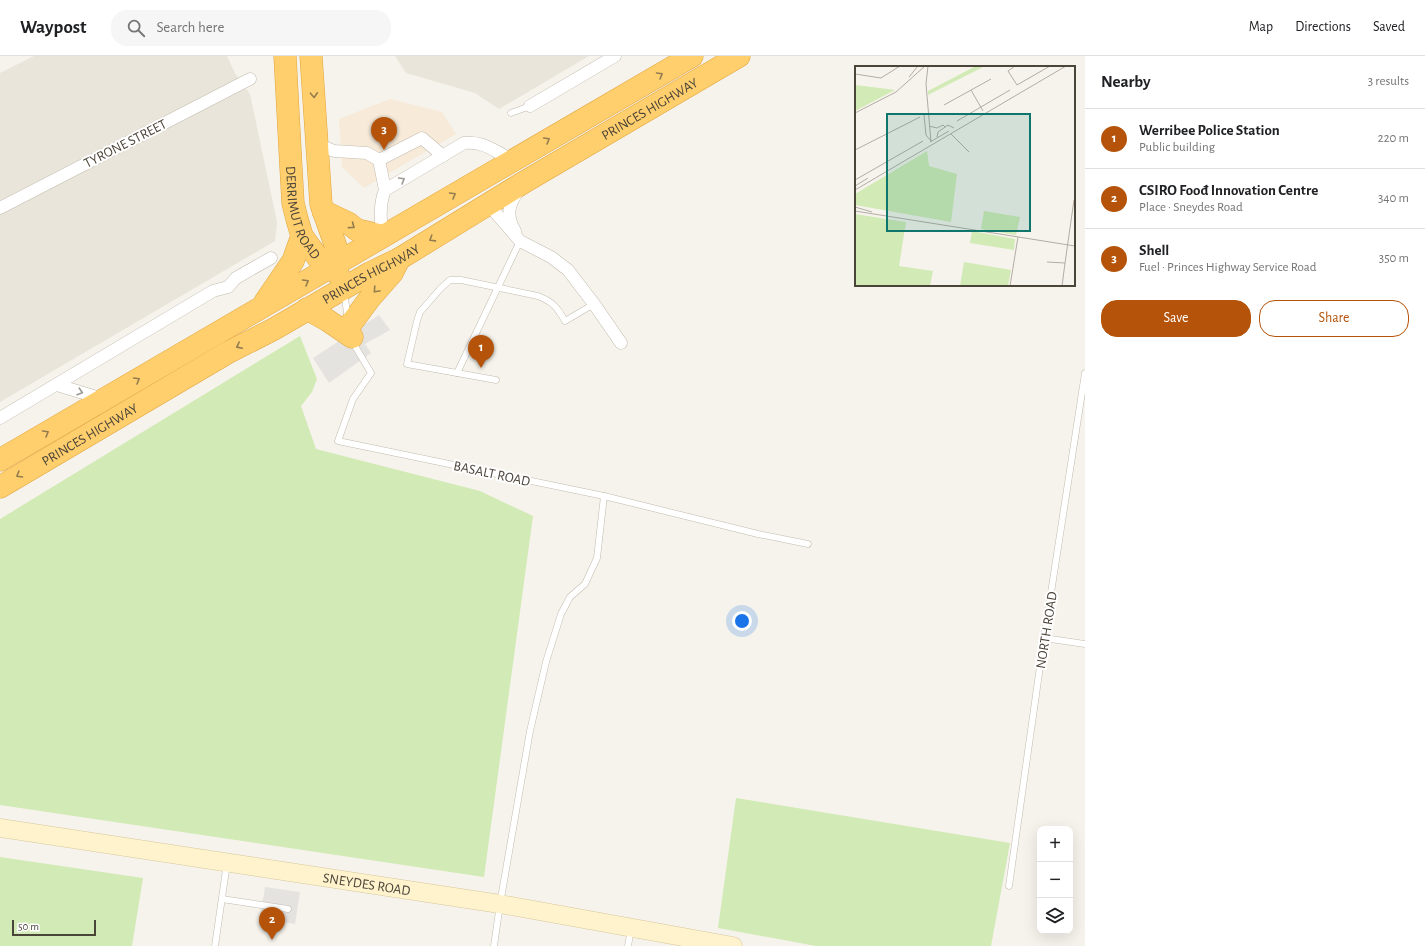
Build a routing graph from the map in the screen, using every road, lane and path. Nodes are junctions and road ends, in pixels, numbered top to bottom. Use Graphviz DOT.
graph roads {
  1 [pos="285,56"];
  2 [pos="311,56"];
  3 [pos="614,56"];
  4 [pos="692,56"];
  5 [pos="739,56"];
  6 [pos="250,79"];
  7 [pos="530,106"];
  8 [pos="511,113"];
  9 [pos="317,144"];
  10 [pos="443,156"];
  11 [pos="379,160"];
  12 [pos="513,160"];
  13 [pos="526,181"];
  14 [pos="385,190"];
  15 [pos="484,191"];
  16 [pos="0,208"];
  17 [pos="323,211"];
  18 [pos="302,236"];
  19 [pos="383,236"];
  20 [pos="520,241"];
  21 [pos="271,258"];
  22 [pos="399,259"];
  23 [pos="334,265"];
  24 [pos="343,288"];
  25 [pos="498,288"];
  26 [pos="594,304"];
  27 [pos="261,308"];
  28 [pos="307,309"];
  29 [pos="351,331"];
  30 [pos="621,343"];
  31 [pos="457,373"];
  32 [pos="1085,373"];
  33 [pos="496,380"];
  34 [pos="57,384"];
  35 [pos="103,399"];
  36 [pos="0,418"];
  37 [pos="0,460"];
  38 [pos="0,487"];
  39 [pos="604,496"];
  40 [pos="808,544"];
  41 [pos="1044,638"];
  42 [pos="1085,644"];
  43 [pos="0,828"];
  44 [pos="227,862"];
  45 [pos="1009,886"];
  46 [pos="222,899"];
  47 [pos="500,904"];
  48 [pos="288,909"];
  49 [pos="631,927"];
  50 [pos="215,946"];
  51 [pos="494,946"];
  52 [pos="628,946"];
  53 [pos="734,946"];
  1 -- 18 [label="highway, DERRIMUT ROAD"];
  2 -- 9 [label="highway, DERRIMUT ROAD, one-way"];
  3 -- 7 [label="street"];
  12 -- 4 [label="highway, PRINCES HIGHWAY, one-way"];
  5 -- 13 [label="highway, PRINCES HIGHWAY"];
  6 -- 16 [label="street, TYRONE STREET"];
  7 -- 8 [label="lane"];
  9 -- 11 [label="street"];
  9 -- 17 [label="highway, DERRIMUT ROAD"];
  10 -- 11 [label="street"];
  10 -- 12 [label="street"];
  14 -- 10 [label="street, one-way"];
  11 -- 14 [label="street"];
  12 -- 15 [label="highway, PRINCES HIGHWAY"];
  13 -- 15 [label="highway, PRINCES HIGHWAY"];
  13 -- 20 [label="street"];
  14 -- 19 [label="street"];
  19 -- 15 [label="highway, PRINCES HIGHWAY, one-way"];
  15 -- 20 [label="street"];
  15 -- 22 [label="highway, PRINCES HIGHWAY, one-way"];
  17 -- 19 [label="highway, one-way"];
  17 -- 23 [label="highway, DERRIMUT ROAD"];
  18 -- 23 [label="highway, DERRIMUT ROAD"];
  18 -- 27 [label="highway"];
  19 -- 23 [label="highway, PRINCES HIGHWAY"];
  20 -- 25 [label="lane"];
  20 -- 26 [label="street"];
  21 -- 34 [label="street"];
  22 -- 24 [label="highway, PRINCES HIGHWAY"];
  22 -- 29 [label="highway, one-way"];
  23 -- 24 [label="highway"];
  27 -- 23 [label="highway, PRINCES HIGHWAY, one-way"];
  24 -- 28 [label="highway, PRINCES HIGHWAY"];
  24 -- 29 [label="lane, BASALT ROAD"];
  25 -- 26 [label="lane"];
  25 -- 31 [label="lane"];
  25 -- 31 [label="lane"];
  26 -- 30 [label="street"];
  35 -- 27 [label="highway, PRINCES HIGHWAY, one-way"];
  28 -- 29 [label="highway"];
  28 -- 38 [label="highway, PRINCES HIGHWAY, one-way"];
  29 -- 39 [label="lane, BASALT ROAD"];
  31 -- 33 [label="lane"];
  32 -- 41 [label="lane, NORTH ROAD"];
  34 -- 35 [label="street, one-way"];
  34 -- 36 [label="street"];
  37 -- 35 [label="highway, PRINCES HIGHWAY, one-way"];
  39 -- 40 [label="lane, BASALT ROAD"];
  39 -- 47 [label="lane"];
  41 -- 42 [label="lane"];
  41 -- 45 [label="lane, NORTH ROAD"];
  43 -- 44 [label="main road, SNEYDES ROAD"];
  44 -- 46 [label="lane"];
  44 -- 47 [label="main road, SNEYDES ROAD"];
  46 -- 48 [label="lane"];
  46 -- 50 [label="lane"];
  47 -- 49 [label="main road, SNEYDES ROAD"];
  47 -- 51 [label="lane"];
  49 -- 52 [label="lane"];
  49 -- 53 [label="main road, SNEYDES ROAD"];
}
